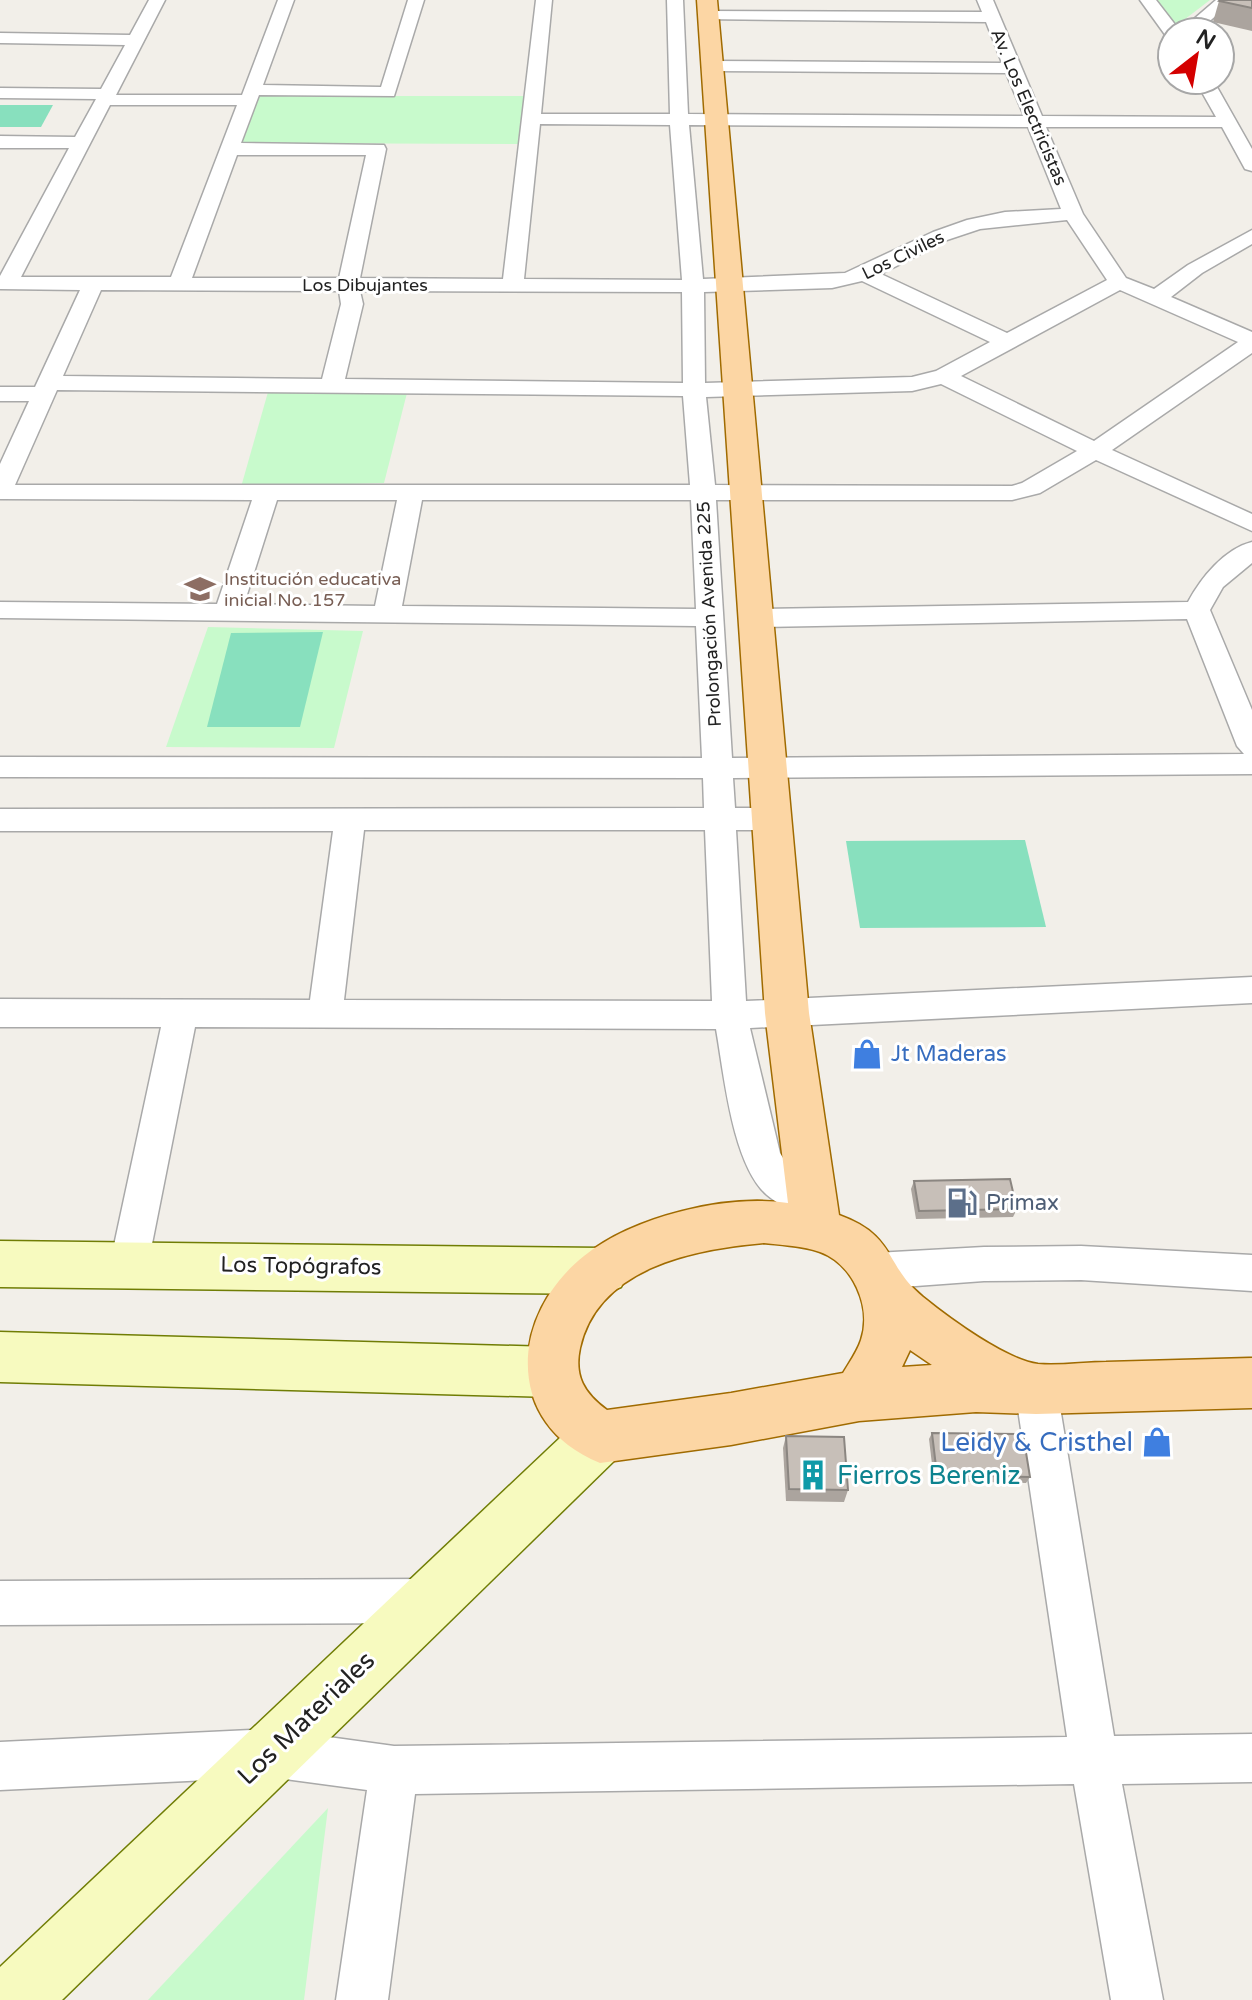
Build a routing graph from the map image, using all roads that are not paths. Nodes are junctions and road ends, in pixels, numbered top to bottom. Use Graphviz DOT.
graph roads {
  1 [pos="157,0"];
  2 [pos="286,0"];
  3 [pos="416,0"];
  4 [pos="544,0"];
  5 [pos="675,0"];
  6 [pos="1226,0"];
  7 [pos="708,8"];
  8 [pos="988,8"];
  9 [pos="1206,16"];
  10 [pos="0,38"];
  11 [pos="136,40"];
  12 [pos="712,66"];
  13 [pos="1013,68"];
  14 [pos="0,93"];
  15 [pos="250,95"];
  16 [pos="1212,96"];
  17 [pos="106,97"];
  18 [pos="531,119"];
  19 [pos="679,120"];
  20 [pos="717,120"];
  21 [pos="1226,122"];
  22 [pos="1037,123"];
  23 [pos="0,142"];
  24 [pos="82,143"];
  25 [pos="230,149"];
  26 [pos="1252,165"];
  27 [pos="1073,214"];
  28 [pos="1252,236"];
  29 [pos="866,275"];
  30 [pos="1119,282"];
  31 [pos="3,283"];
  32 [pos="93,284"];
  33 [pos="179,284"];
  34 [pos="348,285"];
  35 [pos="513,285"];
  36 [pos="693,286"];
  37 [pos="730,286"];
  38 [pos="1154,299"];
  39 [pos="1007,342"];
  40 [pos="1252,342"];
  41 [pos="944,376"];
  42 [pos="332,385"];
  43 [pos="694,388"];
  44 [pos="46,389"];
  45 [pos="738,390"];
  46 [pos="0,394"];
  47 [pos="1095,451"];
  48 [pos="0,492"];
  49 [pos="411,492"];
  50 [pos="746,492"];
  51 [pos="267,493"];
  52 [pos="703,493"];
  53 [pos="1252,523"];
  54 [pos="1252,550"];
  55 [pos="0,610"];
  56 [pos="1197,610"];
  57 [pos="228,612"];
  58 [pos="387,613"];
  59 [pos="708,618"];
  60 [pos="756,618"];
  61 [pos="1252,746"];
  62 [pos="1252,764"];
  63 [pos="0,767"];
  64 [pos="718,768"];
  65 [pos="768,768"];
  66 [pos="719,819"];
  67 [pos="772,819"];
  68 [pos="0,820"];
  69 [pos="350,820"];
  70 [pos="1252,990"];
  71 [pos="0,1013"];
  72 [pos="181,1013"];
  73 [pos="325,1013"];
  74 [pos="787,1013"];
  75 [pos="730,1015"];
  76 [pos="814,1214"];
  77 [pos="0,1264"];
  78 [pos="129,1264"];
  79 [pos="603,1271"];
  80 [pos="1252,1273"];
  81 [pos="880,1283"];
  82 [pos="0,1357"];
  83 [pos="551,1372"];
  84 [pos="1252,1383"];
  85 [pos="1036,1389"];
  86 [pos="859,1396"];
  87 [pos="600,1437"];
  88 [pos="429,1601"];
  89 [pos="0,1603"];
  90 [pos="270,1753"];
  91 [pos="1252,1758"];
  92 [pos="1094,1760"];
  93 [pos="0,1766"];
  94 [pos="394,1770"];
  95 [pos="14,2000"];
  96 [pos="362,2000"];
  97 [pos="1137,2000"];
  1 -- 11 [label="street"];
  2 -- 15 [label="street"];
  3 -- 15 [label="street"];
  4 -- 18 [label="street"];
  5 -- 19 [label="street, Prolongación Avenida 225"];
  6 -- 9 [label="street"];
  7 -- 8 [label="street"];
  7 -- 12 [label="main road, Prolongación Avenida 225"];
  8 -- 13 [label="street, Av. Los Electricistas"];
  10 -- 11 [label="street"];
  11 -- 17 [label="street"];
  12 -- 13 [label="street"];
  12 -- 20 [label="main road, Prolongación Avenida 225"];
  13 -- 22 [label="street, Av. Los Electricistas"];
  14 -- 17 [label="street"];
  15 -- 17 [label="street"];
  15 -- 25 [label="street"];
  16 -- 21 [label="street"];
  17 -- 24 [label="street"];
  18 -- 19 [label="street"];
  18 -- 35 [label="street"];
  19 -- 20 [label="street"];
  19 -- 36 [label="street, Prolongación Avenida 225"];
  20 -- 22 [label="street"];
  20 -- 37 [label="main road, Prolongación Avenida 225"];
  21 -- 22 [label="street"];
  21 -- 26 [label="street"];
  22 -- 27 [label="street, Av. Los Electricistas"];
  23 -- 24 [label="street"];
  24 -- 31 [label="street"];
  25 -- 33 [label="street"];
  25 -- 34 [label="street"];
  27 -- 29 [label="street, Los Civiles"];
  27 -- 30 [label="street, Av. Los Electricistas"];
  28 -- 38 [label="street"];
  29 -- 37 [label="street, Los Civiles"];
  29 -- 39 [label="street"];
  30 -- 38 [label="street"];
  30 -- 39 [label="street"];
  31 -- 32 [label="street, Los Dibujantes"];
  32 -- 33 [label="street, Los Dibujantes"];
  32 -- 44 [label="street"];
  33 -- 34 [label="street, Los Dibujantes"];
  34 -- 35 [label="street, Los Dibujantes"];
  34 -- 42 [label="street"];
  35 -- 36 [label="street, Los Dibujantes"];
  36 -- 37 [label="street, Los Dibujantes"];
  36 -- 43 [label="street, Prolongación Avenida 225"];
  37 -- 45 [label="main road, Prolongación Avenida 225"];
  38 -- 40 [label="street"];
  39 -- 41 [label="street"];
  40 -- 47 [label="street"];
  41 -- 45 [label="street"];
  41 -- 47 [label="street"];
  42 -- 43 [label="street"];
  42 -- 44 [label="street"];
  43 -- 45 [label="street"];
  43 -- 52 [label="street, Prolongación Avenida 225"];
  44 -- 46 [label="street"];
  44 -- 48 [label="street"];
  45 -- 50 [label="main road, Prolongación Avenida 225"];
  47 -- 50 [label="street"];
  47 -- 53 [label="street"];
  48 -- 51 [label="street"];
  49 -- 51 [label="street"];
  49 -- 52 [label="street"];
  49 -- 58 [label="street"];
  50 -- 52 [label="street"];
  50 -- 60 [label="main road, Prolongación Avenida 225"];
  51 -- 57 [label="street"];
  52 -- 59 [label="street, Prolongación Avenida 225"];
  54 -- 56 [label="street"];
  55 -- 57 [label="street"];
  56 -- 60 [label="street"];
  56 -- 61 [label="street"];
  57 -- 58 [label="street"];
  58 -- 59 [label="street"];
  59 -- 64 [label="street, Prolongación Avenida 225"];
  60 -- 65 [label="main road, Prolongación Avenida 225"];
  62 -- 65 [label="street"];
  63 -- 64 [label="street"];
  64 -- 65 [label="street"];
  64 -- 66 [label="street, Prolongación Avenida 225"];
  65 -- 67 [label="main road, Prolongación Avenida 225"];
  66 -- 67 [label="street"];
  66 -- 69 [label="street"];
  66 -- 75 [label="street, Prolongación Avenida 225"];
  67 -- 74 [label="main road, Prolongación Avenida 225"];
  68 -- 69 [label="street"];
  69 -- 73 [label="street"];
  70 -- 74 [label="street"];
  71 -- 72 [label="street"];
  72 -- 73 [label="street"];
  72 -- 78 [label="street"];
  73 -- 75 [label="street"];
  74 -- 75 [label="street"];
  74 -- 76 [label="main road, Prolongación Avenida 225"];
  75 -- 76 [label="street, Prolongación Avenida 225"];
  76 -- 79 [label="main road"];
  76 -- 81 [label="main road"];
  77 -- 78 [label="main road, Los Topógrafos"];
  78 -- 79 [label="main road, Los Topógrafos"];
  79 -- 83 [label="main road"];
  80 -- 81 [label="street"];
  81 -- 85 [label="main road"];
  81 -- 86 [label="main road"];
  82 -- 83 [label="main road"];
  83 -- 87 [label="main road"];
  84 -- 85 [label="main road"];
  85 -- 86 [label="main road"];
  85 -- 92 [label="street"];
  86 -- 87 [label="main road"];
  87 -- 88 [label="main road, Los Materiales"];
  88 -- 89 [label="street"];
  88 -- 90 [label="main road, Los Materiales"];
  90 -- 93 [label="street"];
  90 -- 94 [label="street"];
  90 -- 95 [label="main road, Los Materiales"];
  91 -- 92 [label="street"];
  92 -- 94 [label="street"];
  92 -- 97 [label="street"];
  94 -- 96 [label="street"];
}
